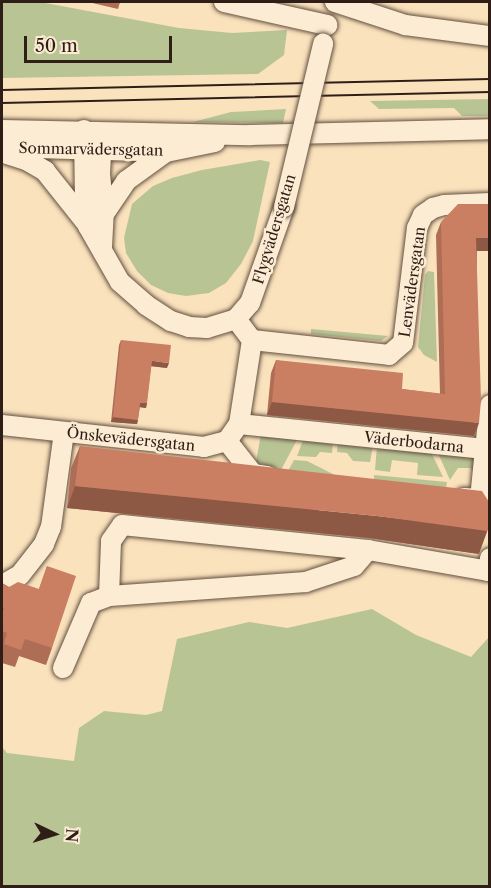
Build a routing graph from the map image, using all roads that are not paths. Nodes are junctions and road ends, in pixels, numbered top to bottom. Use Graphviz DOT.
graph roads {
  1 [pos="224,2"];
  2 [pos="334,2"];
  3 [pos="325,35"];
  4 [pos="489,36"];
  5 [pos="489,129"];
  6 [pos="2,130"];
  7 [pos="250,135"];
  8 [pos="93,140"];
  9 [pos="2,147"];
  10 [pos="2,152"];
  11 [pos="166,152"];
  12 [pos="489,203"];
  13 [pos="104,214"];
  14 [pos="88,226"];
  15 [pos="102,247"];
  16 [pos="236,319"];
  17 [pos="252,340"];
  18 [pos="489,405"];
  19 [pos="239,424"];
  20 [pos="2,425"];
  21 [pos="64,432"];
  22 [pos="227,441"];
  23 [pos="485,449"];
  24 [pos="291,478"];
  25 [pos="444,496"];
  26 [pos="485,500"];
  27 [pos="489,517"];
  28 [pos="368,550"];
  29 [pos="489,558"];
  30 [pos="2,592"];
  31 [pos="109,596"];
  32 [pos="63,668"];
  1 -- 3 [label="street"];
  2 -- 3 [label="street, Flygvädersgatan"];
  2 -- 4 [label="street"];
  3 -- 16 [label="street, Flygvädersgatan, bridge"];
  5 -- 7 [label="street, Sommarvädersgatan"];
  6 -- 8 [label="street, Sommarvädersgatan"];
  7 -- 8 [label="street, Sommarvädersgatan"];
  7 -- 11 [label="street, Sommarvädersgatan"];
  8 -- 9 [label="street, Sommarvädersgatan"];
  8 -- 11 [label="street, Sommarvädersgatan"];
  8 -- 13 [label="street"];
  8 -- 14 [label="street"];
  10 -- 14 [label="street"];
  11 -- 13 [label="street"];
  12 -- 17 [label="street, Lenvädersgatan"];
  13 -- 15 [label="street"];
  14 -- 15 [label="street"];
  15 -- 16 [label="street"];
  16 -- 17 [label="street"];
  17 -- 19 [label="street"];
  18 -- 23 [label="street"];
  19 -- 22 [label="street"];
  19 -- 23 [label="street, Väderbodarna"];
  20 -- 21 [label="street, Önskevädersgatan"];
  21 -- 22 [label="street, Önskevädersgatan"];
  21 -- 30 [label="street"];
  22 -- 24 [label="street"];
  23 -- 26 [label="street, Väderbodarna"];
  25 -- 26 [label="street"];
  26 -- 27 [label="street"];
  28 -- 29 [label="street"];
  28 -- 31 [label="street"];
  28 -- 31 [label="street"];
  31 -- 32 [label="street"];
}
